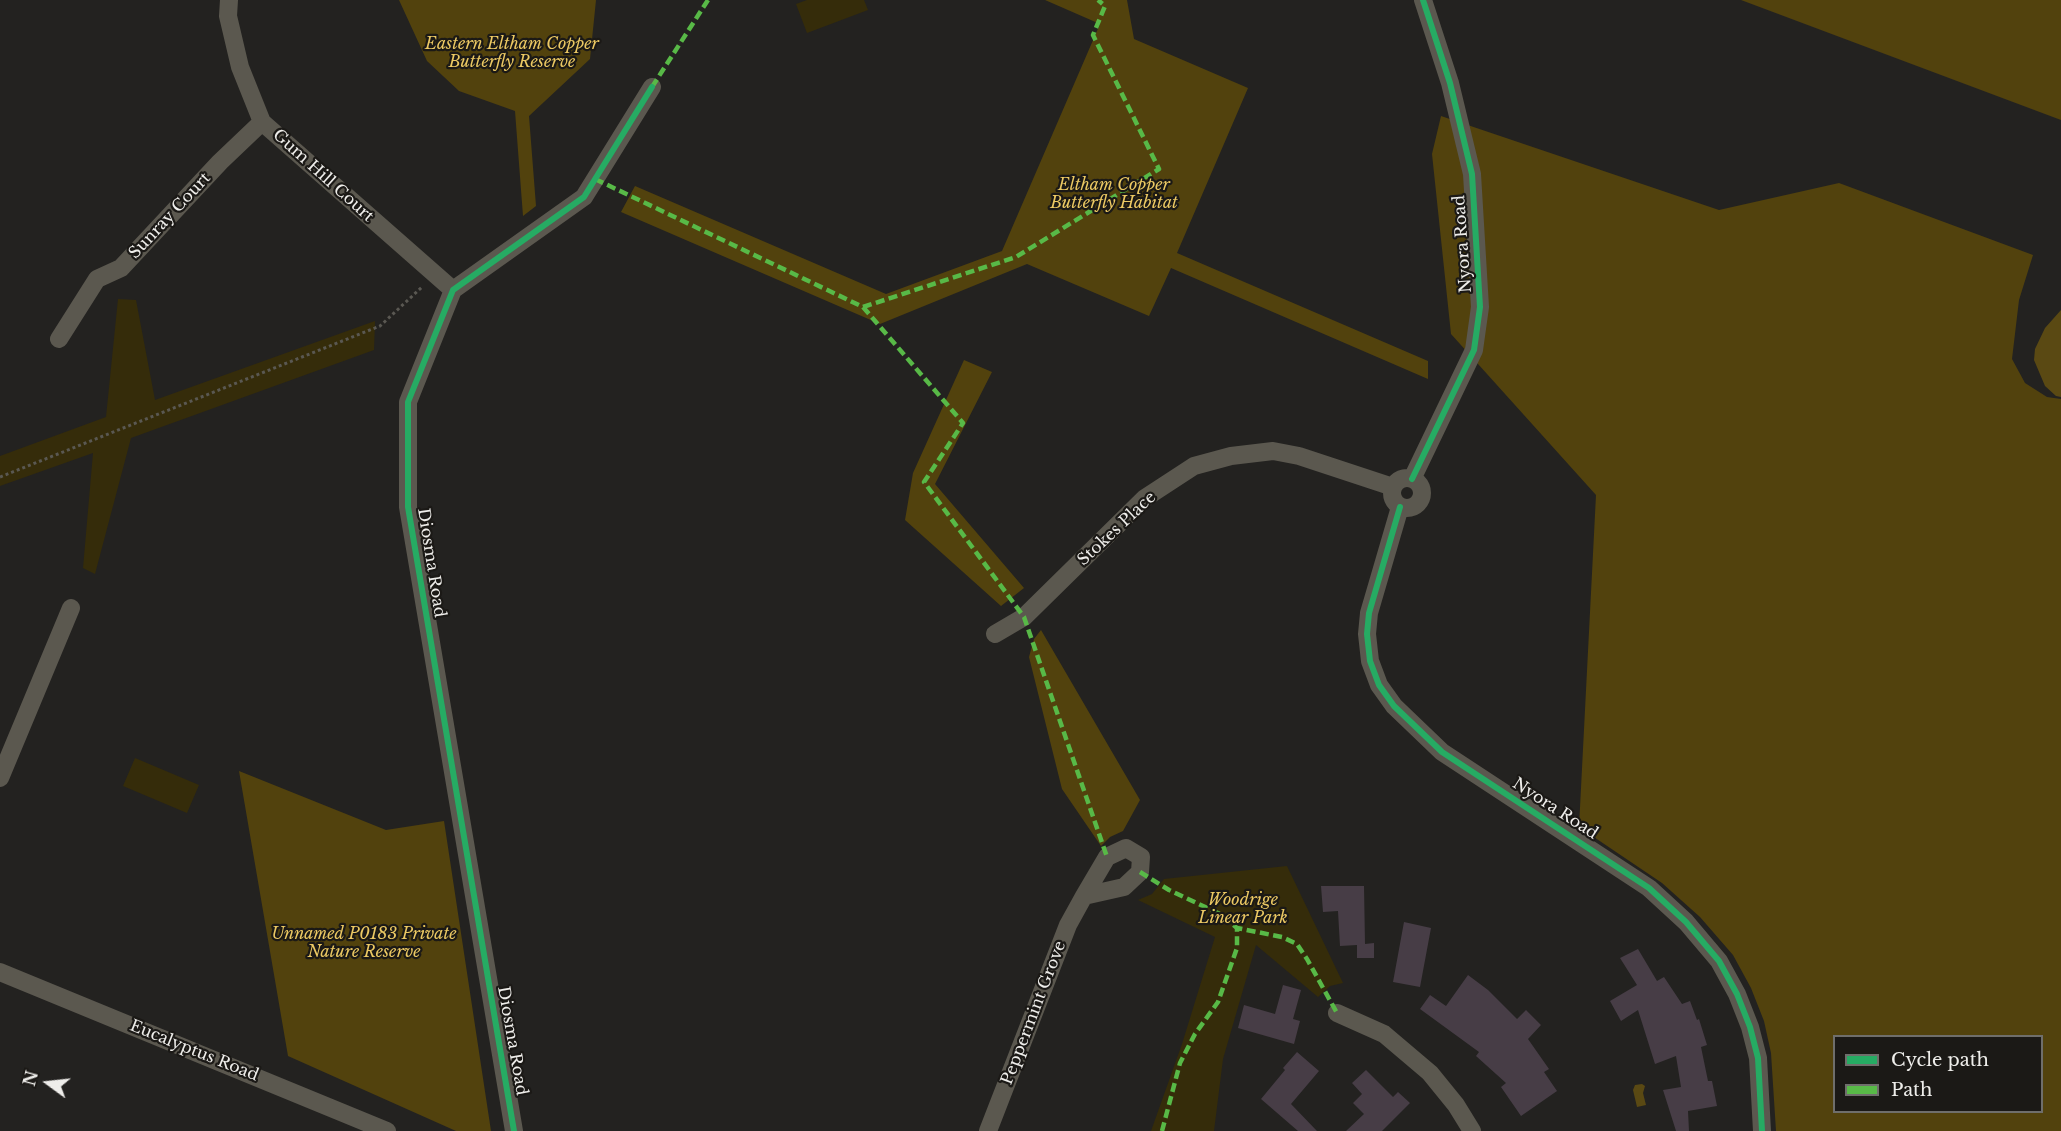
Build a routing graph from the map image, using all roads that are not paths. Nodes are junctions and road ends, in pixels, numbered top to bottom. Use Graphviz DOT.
graph roads {
  1 [pos="229,0"];
  2 [pos="1423,0"];
  3 [pos="652,87"];
  4 [pos="262,122"];
  5 [pos="453,290"];
  6 [pos="59,339"];
  7 [pos="1412,479"];
  8 [pos="1393,487"];
  9 [pos="1400,507"];
  10 [pos="71,608"];
  11 [pos="995,634"];
  12 [pos="0,778"];
  13 [pos="1084,896"];
  14 [pos="0,972"];
  15 [pos="1337,1013"];
  16 [pos="387,1131"];
  17 [pos="514,1131"];
  18 [pos="988,1131"];
  19 [pos="1472,1131"];
  20 [pos="1762,1131"];
  1 -- 4 [label="street, Gum Hill Court"];
  2 -- 7 [label="street, Nyora Road"];
  3 -- 5 [label="street"];
  4 -- 5 [label="street, Gum Hill Court"];
  4 -- 6 [label="street, Sunray Court"];
  5 -- 17 [label="street, Diosma Road"];
  7 -- 8 [label="street"];
  7 -- 9 [label="street"];
  8 -- 9 [label="street"];
  8 -- 11 [label="street, Stokes Place"];
  9 -- 20 [label="street, Nyora Road"];
  10 -- 12 [label="street"];
  13 -- 18 [label="street, Peppermint Grove"];
  14 -- 16 [label="street, Eucalyptus Road"];
  15 -- 19 [label="street"];
}
